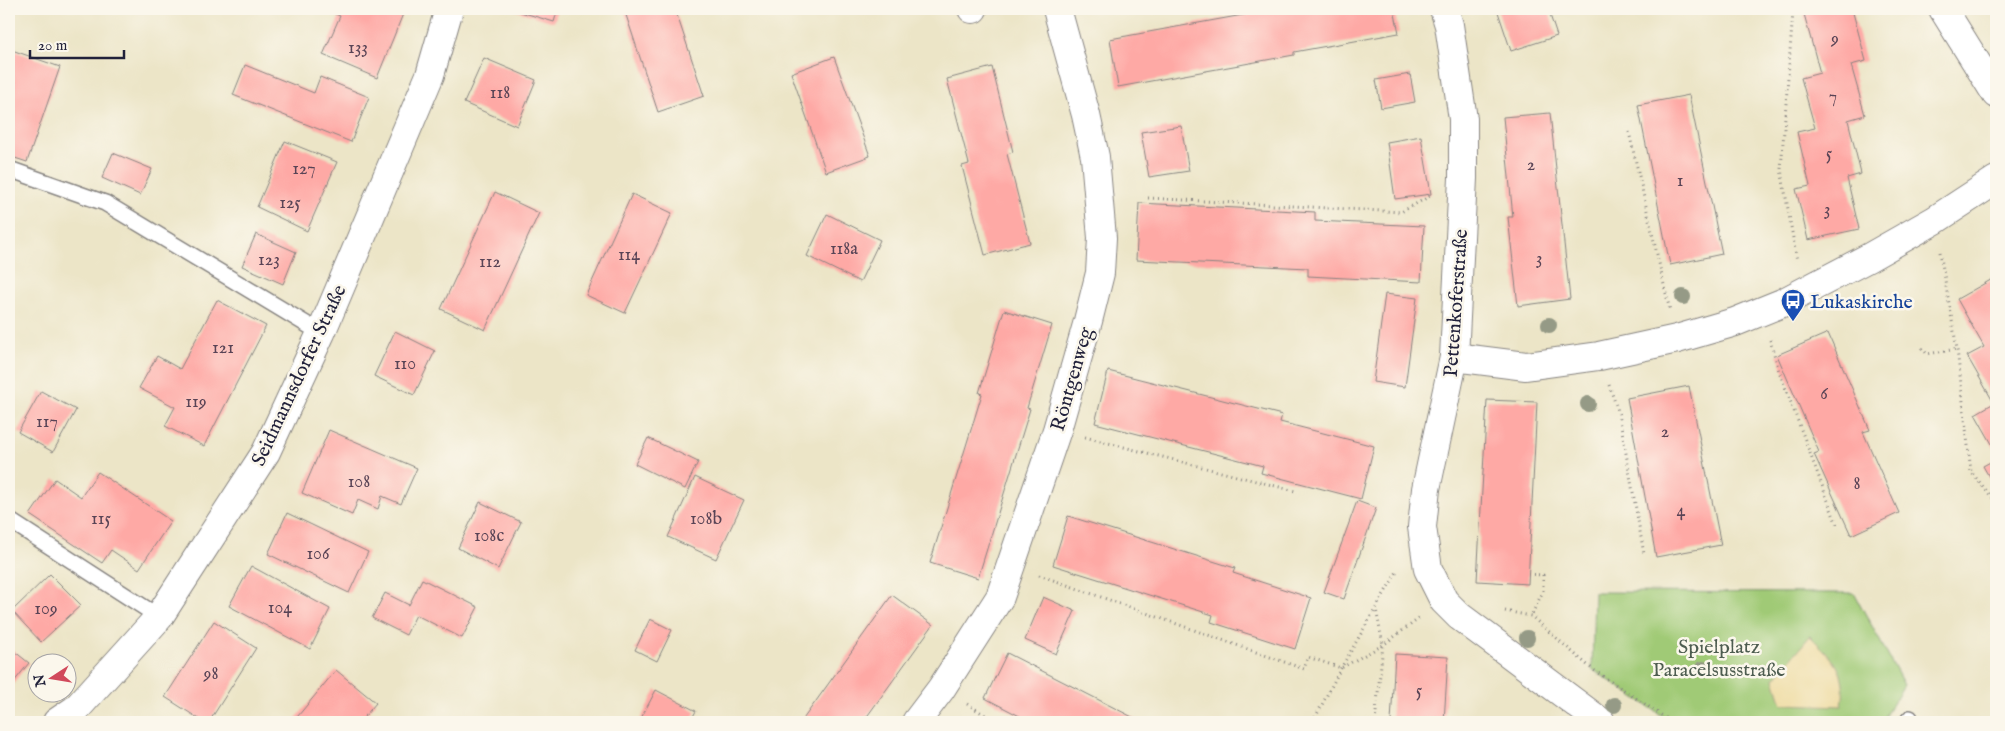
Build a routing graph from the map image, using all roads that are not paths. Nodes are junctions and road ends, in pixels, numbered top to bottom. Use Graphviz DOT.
graph roads {
  1 [pos="448,9"];
  2 [pos="1057,9"];
  3 [pos="1444,9"];
  4 [pos="1943,9"];
  5 [pos="1996,94"];
  6 [pos="9,169"];
  7 [pos="1996,180"];
  8 [pos="321,334"];
  9 [pos="1454,357"];
  10 [pos="9,520"];
  11 [pos="159,617"];
  12 [pos="57,722"];
  13 [pos="916,722"];
  14 [pos="1601,722"];
  1 -- 8 [label="street, Seidmannsdorfer Straße"];
  2 -- 13 [label="street, Röntgenweg"];
  3 -- 9 [label="street, Pettenkoferstraße"];
  4 -- 5 [label="street"];
  6 -- 8 [label="lane"];
  7 -- 9 [label="street"];
  8 -- 11 [label="street, Seidmannsdorfer Straße"];
  9 -- 14 [label="street, Pettenkoferstraße"];
  10 -- 11 [label="lane"];
  11 -- 12 [label="street, Seidmannsdorfer Straße"];
}
